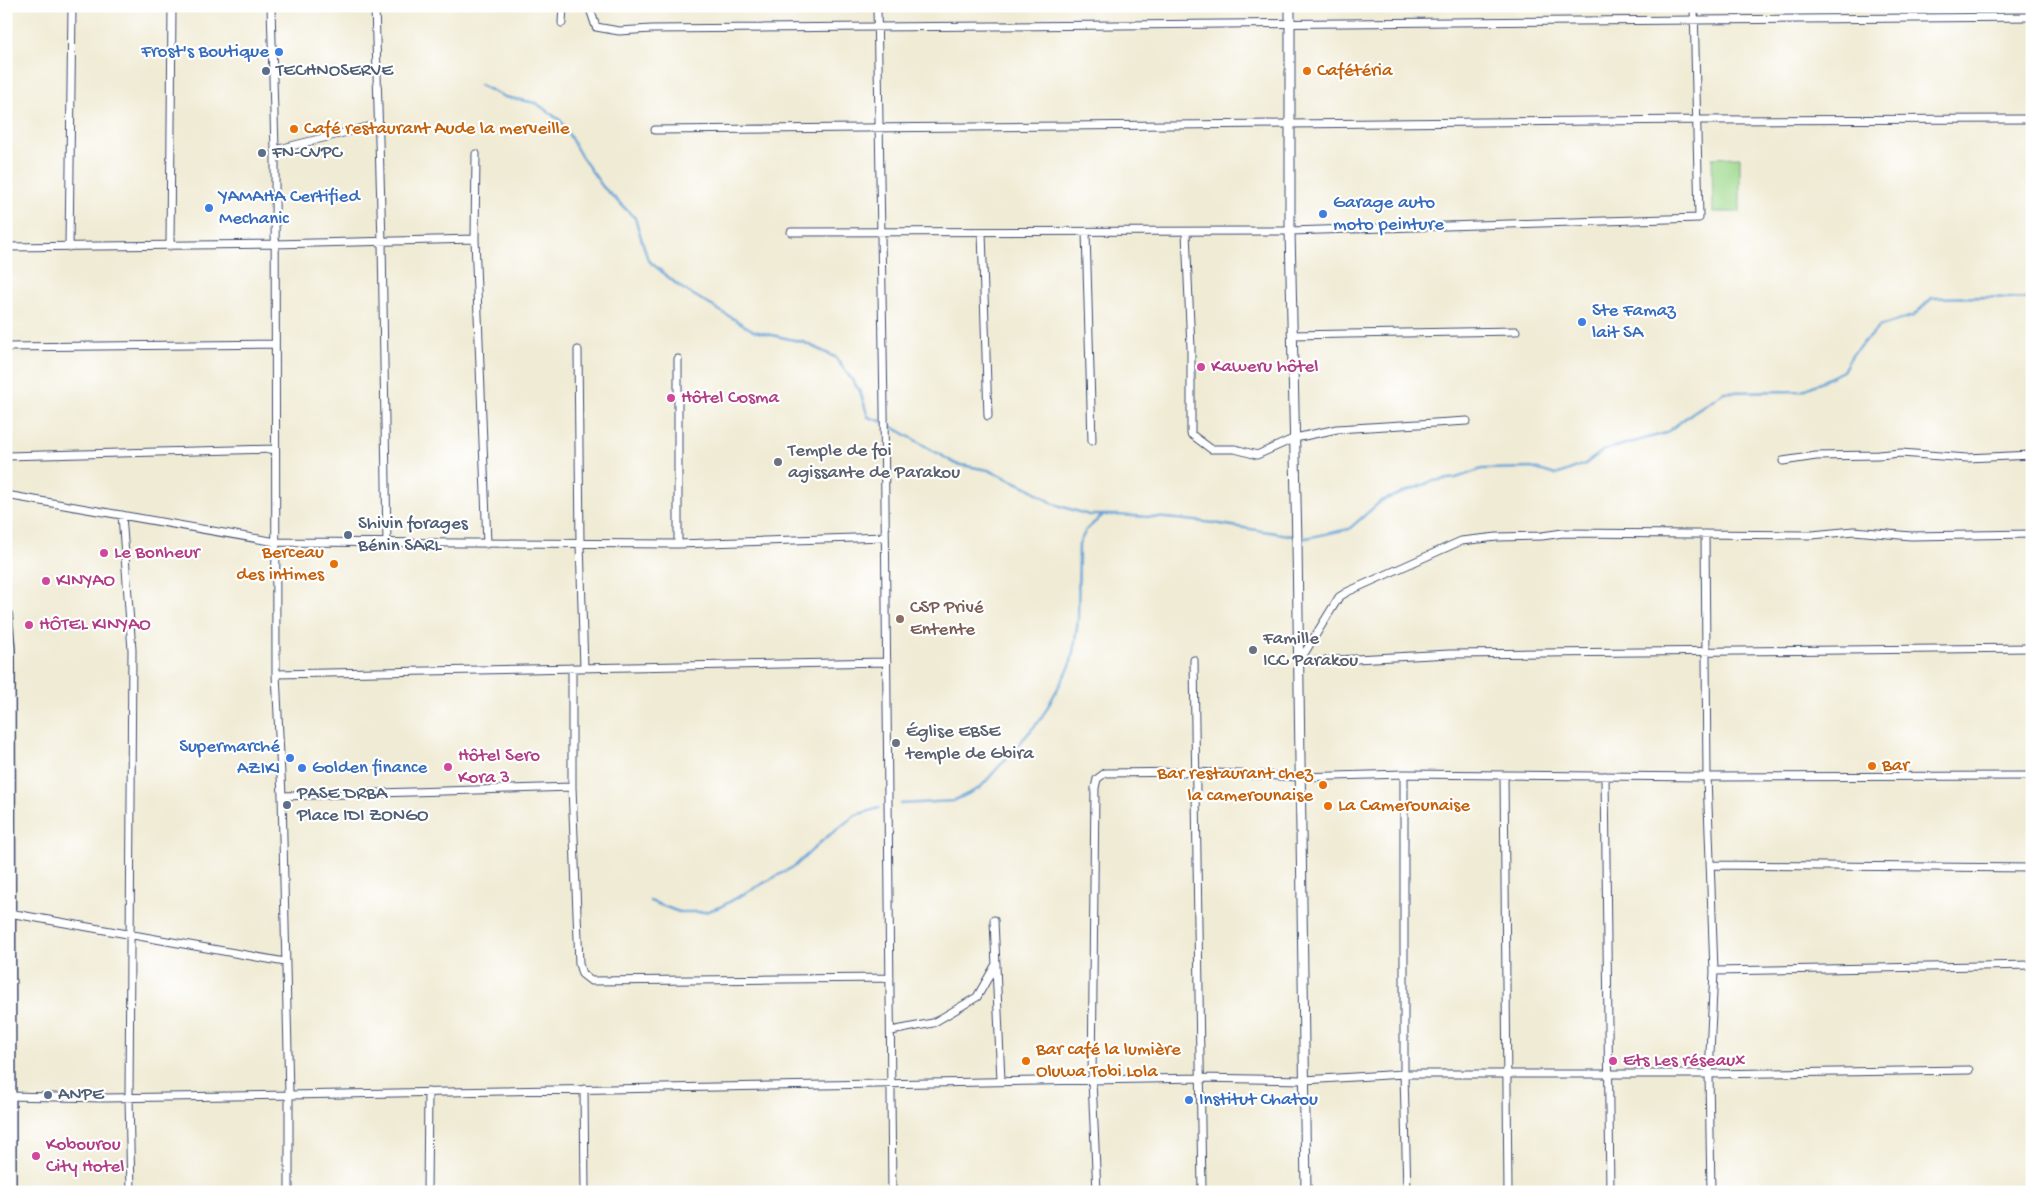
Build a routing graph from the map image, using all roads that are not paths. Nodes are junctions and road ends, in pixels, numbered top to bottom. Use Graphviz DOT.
graph roads {
  1 [pos="72,6"];
  2 [pos="172,6"];
  3 [pos="271,6"];
  4 [pos="375,6"];
  5 [pos="563,6"];
  6 [pos="589,6"];
  7 [pos="876,6"];
  8 [pos="1290,6"];
  9 [pos="1694,6"];
  10 [pos="2032,17"];
  11 [pos="1694,19"];
  12 [pos="1290,22"];
  13 [pos="562,23"];
  14 [pos="877,26"];
  15 [pos="2032,119"];
  16 [pos="1697,120"];
  17 [pos="379,124"];
  18 [pos="1290,124"];
  19 [pos="878,128"];
  20 [pos="655,130"];
  21 [pos="275,150"];
  22 [pos="476,154"];
  23 [pos="791,232"];
  24 [pos="879,232"];
  25 [pos="982,232"];
  26 [pos="1086,232"];
  27 [pos="1186,232"];
  28 [pos="1290,232"];
  29 [pos="475,239"];
  30 [pos="382,242"];
  31 [pos="274,244"];
  32 [pos="170,246"];
  33 [pos="6,247"];
  34 [pos="69,247"];
  35 [pos="1516,331"];
  36 [pos="1292,335"];
  37 [pos="275,344"];
  38 [pos="6,347"];
  39 [pos="578,350"];
  40 [pos="678,360"];
  41 [pos="988,416"];
  42 [pos="1467,421"];
  43 [pos="1294,438"];
  44 [pos="1092,441"];
  45 [pos="275,449"];
  46 [pos="2032,455"];
  47 [pos="6,456"];
  48 [pos="1783,461"];
  49 [pos="6,495"];
  50 [pos="122,515"];
  51 [pos="1705,534"];
  52 [pos="2032,534"];
  53 [pos="885,537"];
  54 [pos="276,542"];
  55 [pos="387,544"];
  56 [pos="487,544"];
  57 [pos="580,544"];
  58 [pos="678,544"];
  59 [pos="6,614"];
  60 [pos="2032,648"];
  61 [pos="1706,651"];
  62 [pos="1194,660"];
  63 [pos="887,662"];
  64 [pos="1299,662"];
  65 [pos="572,668"];
  66 [pos="584,668"];
  67 [pos="276,674"];
  68 [pos="1196,772"];
  69 [pos="1404,774"];
  70 [pos="1504,775"];
  71 [pos="1605,776"];
  72 [pos="2032,776"];
  73 [pos="1300,777"];
  74 [pos="1707,777"];
  75 [pos="572,787"];
  76 [pos="282,796"];
  77 [pos="1712,865"];
  78 [pos="2032,868"];
  79 [pos="9,913"];
  80 [pos="994,920"];
  81 [pos="131,936"];
  82 [pos="285,962"];
  83 [pos="996,963"];
  84 [pos="2032,965"];
  85 [pos="1714,970"];
  86 [pos="890,978"];
  87 [pos="891,1031"];
  88 [pos="1969,1070"];
  89 [pos="1404,1074"];
  90 [pos="1507,1074"];
  91 [pos="1609,1074"];
  92 [pos="1709,1074"];
  93 [pos="1200,1078"];
  94 [pos="1092,1080"];
  95 [pos="1304,1080"];
  96 [pos="1001,1082"];
  97 [pos="891,1083"];
  98 [pos="584,1090"];
  99 [pos="428,1092"];
  100 [pos="289,1095"];
  101 [pos="8,1096"];
  102 [pos="129,1097"];
  103 [pos="10,1192"];
  104 [pos="131,1192"];
  105 [pos="289,1192"];
  106 [pos="427,1192"];
  107 [pos="585,1192"];
  108 [pos="892,1192"];
  109 [pos="1097,1192"];
  110 [pos="1202,1192"];
  111 [pos="1306,1192"];
  112 [pos="1407,1192"];
  113 [pos="1508,1192"];
  114 [pos="1610,1192"];
  115 [pos="1710,1192"];
  1 -- 34 [label="street"];
  2 -- 32 [label="street"];
  3 -- 21 [label="street"];
  4 -- 17 [label="street"];
  5 -- 13 [label="street"];
  6 -- 14 [label="street"];
  7 -- 14 [label="street"];
  8 -- 12 [label="street"];
  9 -- 11 [label="street"];
  10 -- 11 [label="street"];
  11 -- 12 [label="street"];
  11 -- 16 [label="street"];
  12 -- 14 [label="street"];
  12 -- 18 [label="street"];
  14 -- 19 [label="street"];
  15 -- 16 [label="street"];
  16 -- 18 [label="street"];
  16 -- 28 [label="street"];
  17 -- 21 [label="street"];
  17 -- 30 [label="street"];
  18 -- 19 [label="street"];
  18 -- 28 [label="street"];
  19 -- 20 [label="street"];
  19 -- 24 [label="street"];
  21 -- 31 [label="street"];
  22 -- 29 [label="street"];
  23 -- 24 [label="street"];
  24 -- 25 [label="street"];
  24 -- 53 [label="street"];
  25 -- 26 [label="street"];
  25 -- 41 [label="street"];
  26 -- 27 [label="street"];
  26 -- 44 [label="street"];
  27 -- 28 [label="street"];
  27 -- 43 [label="street"];
  28 -- 36 [label="street"];
  29 -- 30 [label="street"];
  29 -- 56 [label="street"];
  30 -- 31 [label="street"];
  30 -- 55 [label="street"];
  31 -- 32 [label="street"];
  31 -- 37 [label="street"];
  32 -- 34 [label="street"];
  33 -- 34 [label="street"];
  35 -- 36 [label="street"];
  36 -- 43 [label="street"];
  37 -- 38 [label="street"];
  37 -- 45 [label="street"];
  39 -- 57 [label="street"];
  40 -- 58 [label="street"];
  42 -- 43 [label="street"];
  43 -- 64 [label="street"];
  45 -- 47 [label="street"];
  45 -- 54 [label="street"];
  46 -- 48 [label="street"];
  49 -- 50 [label="street"];
  50 -- 54 [label="street"];
  50 -- 81 [label="street"];
  51 -- 52 [label="street"];
  51 -- 61 [label="street"];
  51 -- 64 [label="street"];
  53 -- 58 [label="street"];
  53 -- 63 [label="street"];
  54 -- 55 [label="street"];
  54 -- 67 [label="street"];
  55 -- 56 [label="street"];
  56 -- 57 [label="street"];
  57 -- 58 [label="street"];
  57 -- 66 [label="street"];
  59 -- 79 [label="main road"];
  60 -- 61 [label="street"];
  61 -- 64 [label="street"];
  61 -- 74 [label="street"];
  62 -- 68 [label="street"];
  63 -- 66 [label="street"];
  63 -- 86 [label="street"];
  64 -- 73 [label="street"];
  65 -- 66 [label="street"];
  65 -- 67 [label="street"];
  65 -- 75 [label="street"];
  67 -- 76 [label="street"];
  68 -- 73 [label="street"];
  68 -- 93 [label="street"];
  68 -- 94 [label="street"];
  69 -- 70 [label="street"];
  69 -- 73 [label="street"];
  69 -- 89 [label="street"];
  70 -- 71 [label="street"];
  70 -- 90 [label="street"];
  71 -- 74 [label="street"];
  71 -- 91 [label="street"];
  72 -- 74 [label="street"];
  73 -- 95 [label="street"];
  74 -- 77 [label="street"];
  75 -- 76 [label="street"];
  75 -- 86 [label="street"];
  76 -- 82 [label="street"];
  77 -- 78 [label="street"];
  77 -- 85 [label="street"];
  79 -- 81 [label="street"];
  79 -- 101 [label="main road"];
  80 -- 83 [label="street"];
  81 -- 82 [label="street"];
  81 -- 102 [label="street"];
  82 -- 100 [label="street"];
  83 -- 87 [label="street"];
  83 -- 96 [label="street"];
  84 -- 85 [label="street"];
  85 -- 92 [label="street"];
  86 -- 87 [label="street"];
  87 -- 97 [label="street"];
  88 -- 92 [label="street"];
  89 -- 90 [label="street"];
  89 -- 95 [label="street"];
  89 -- 112 [label="street"];
  90 -- 91 [label="street"];
  90 -- 113 [label="street"];
  91 -- 92 [label="street"];
  91 -- 114 [label="street"];
  92 -- 115 [label="street"];
  93 -- 94 [label="street"];
  93 -- 95 [label="street"];
  93 -- 110 [label="street"];
  94 -- 96 [label="street"];
  94 -- 109 [label="street"];
  95 -- 111 [label="street"];
  96 -- 97 [label="street"];
  97 -- 98 [label="street"];
  97 -- 108 [label="street"];
  98 -- 99 [label="street"];
  98 -- 107 [label="street"];
  99 -- 100 [label="street"];
  99 -- 106 [label="street"];
  100 -- 102 [label="street"];
  100 -- 105 [label="street"];
  101 -- 102 [label="street"];
  101 -- 103 [label="main road"];
  102 -- 104 [label="street"];
}
